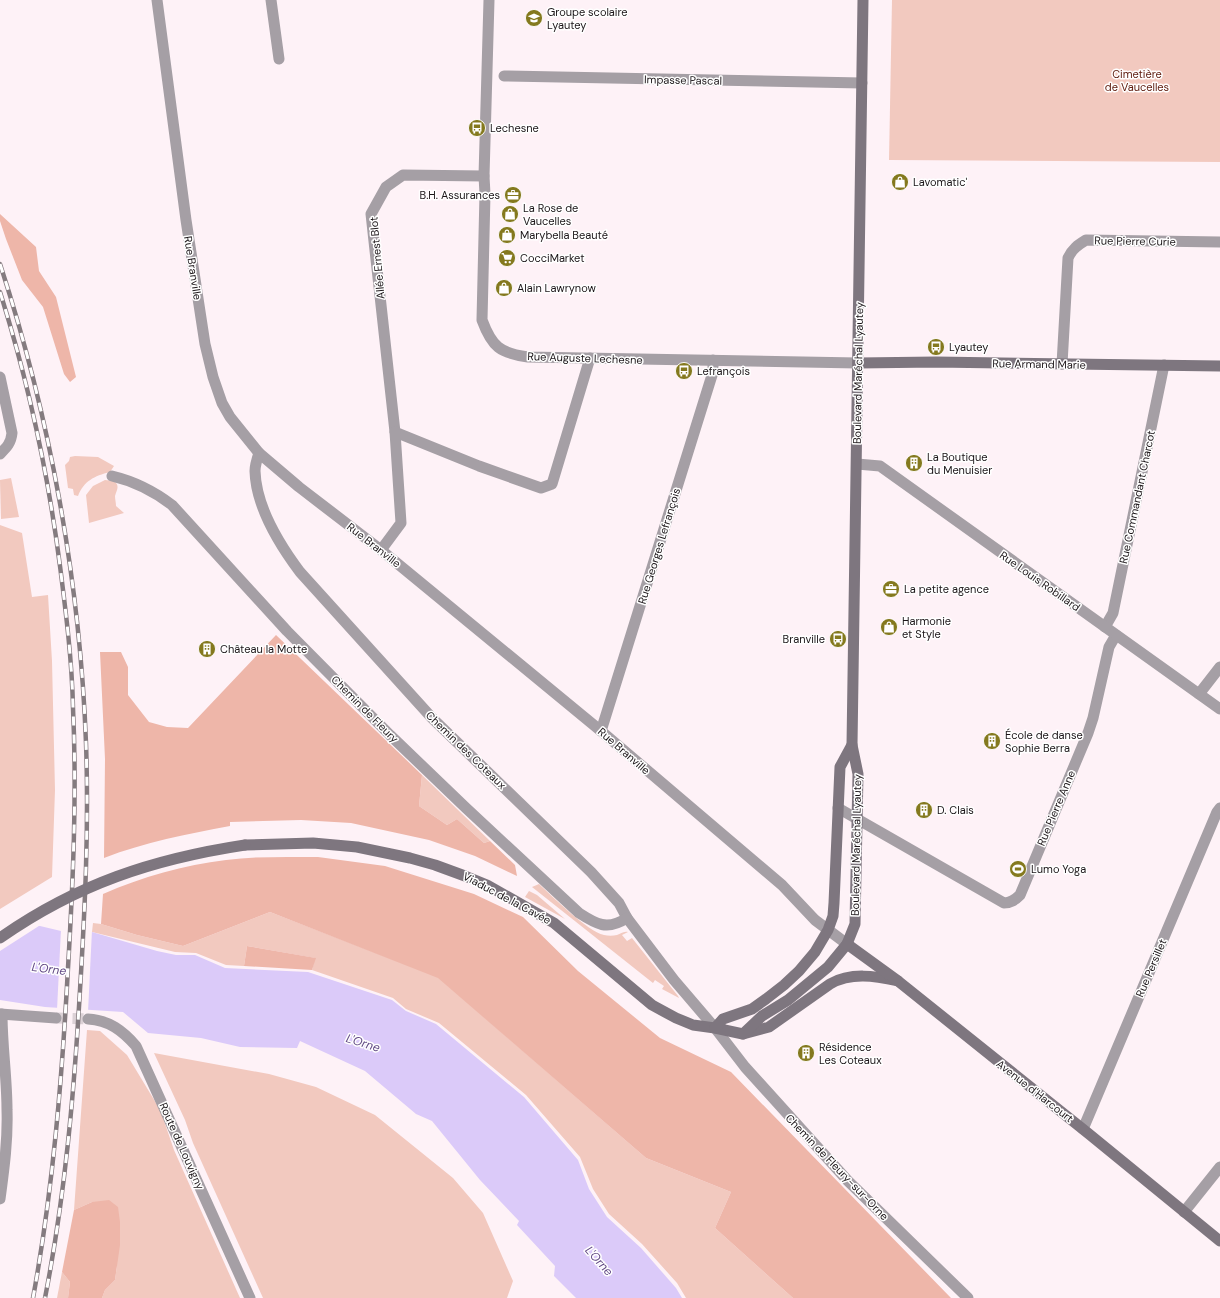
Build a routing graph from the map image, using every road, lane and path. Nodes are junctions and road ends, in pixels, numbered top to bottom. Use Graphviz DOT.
graph roads {
  1 [pos="157,0"];
  2 [pos="271,0"];
  3 [pos="489,0"];
  4 [pos="863,0"];
  5 [pos="279,59"];
  6 [pos="504,76"];
  7 [pos="862,84"];
  8 [pos="484,176"];
  9 [pos="1220,242"];
  10 [pos="590,358"];
  11 [pos="713,360"];
  12 [pos="858,362"];
  13 [pos="1062,364"];
  14 [pos="1164,365"];
  15 [pos="1220,366"];
  16 [pos="0,377"];
  17 [pos="395,432"];
  18 [pos="4,451"];
  19 [pos="259,453"];
  20 [pos="857,464"];
  21 [pos="112,476"];
  22 [pos="381,550"];
  23 [pos="1105,627"];
  24 [pos="1116,635"];
  25 [pos="1220,668"];
  26 [pos="1199,694"];
  27 [pos="1220,709"];
  28 [pos="601,731"];
  29 [pos="852,745"];
  30 [pos="838,808"];
  31 [pos="1220,808"];
  32 [pos="857,819"];
  33 [pos="627,918"];
  34 [pos="828,930"];
  35 [pos="0,938"];
  36 [pos="847,944"];
  37 [pos="898,981"];
  38 [pos="1,1014"];
  39 [pos="56,1018"];
  40 [pos="88,1019"];
  41 [pos="715,1028"];
  42 [pos="743,1034"];
  43 [pos="1083,1129"];
  44 [pos="1220,1167"];
  45 [pos="0,1199"];
  46 [pos="1184,1212"];
  47 [pos="1220,1241"];
  48 [pos="250,1298"];
  49 [pos="968,1298"];
  1 -- 19 [label="street, Rue Branville"];
  2 -- 5 [label="street"];
  3 -- 8 [label="street, Rue Auguste Lechesne"];
  4 -- 7 [label="main road, Boulevard Maréchal Lyautey"];
  6 -- 7 [label="street, Impasse Pascal"];
  7 -- 12 [label="main road, Boulevard Maréchal Lyautey"];
  8 -- 10 [label="street, Rue Auguste Lechesne"];
  8 -- 17 [label="street, Allée Ernest Blot"];
  9 -- 13 [label="street, Rue Pierre Curie"];
  10 -- 11 [label="street, Rue Auguste Lechesne"];
  10 -- 17 [label="street"];
  11 -- 12 [label="street, Rue Auguste Lechesne"];
  11 -- 28 [label="street, Rue Georges Lefrançois"];
  12 -- 13 [label="main road, Rue Armand Marie"];
  12 -- 20 [label="main road, Boulevard Maréchal Lyautey"];
  13 -- 14 [label="main road, Rue Armand Marie"];
  14 -- 15 [label="main road, Rue Armand Marie"];
  14 -- 23 [label="street, Rue Commandant Charcot"];
  16 -- 18 [label="street"];
  17 -- 22 [label="street, Allée Ernest Blot"];
  19 -- 22 [label="street, Rue Branville"];
  19 -- 33 [label="street, Chemin des Coteaux"];
  20 -- 23 [label="street, Rue Louis Robillard"];
  20 -- 29 [label="main road, Boulevard Maréchal Lyautey"];
  21 -- 33 [label="street, Chemin de Fleury"];
  22 -- 28 [label="street, Rue Branville"];
  23 -- 24 [label="street, Rue Louis Robillard"];
  24 -- 26 [label="street, Rue Louis Robillard"];
  24 -- 32 [label="street, Rue Pierre Anne"];
  25 -- 26 [label="street"];
  26 -- 27 [label="street, Rue Louis Robillard"];
  28 -- 34 [label="street, Rue Branville"];
  29 -- 30 [label="main road, Boulevard Maréchal Lyautey"];
  29 -- 32 [label="main road, Boulevard Maréchal Lyautey"];
  30 -- 32 [label="street, Rue Pierre Anne"];
  30 -- 34 [label="main road, Boulevard Maréchal Lyautey"];
  31 -- 43 [label="street, Rue Persillet"];
  32 -- 36 [label="main road, Boulevard Maréchal Lyautey"];
  33 -- 41 [label="street, Chemin des Coteaux"];
  34 -- 36 [label="street, Rue Branville"];
  34 -- 41 [label="main road, Boulevard Maréchal Lyautey"];
  35 -- 41 [label="main road, Viaduc de la Cavée, bridge"];
  36 -- 37 [label="main road, Avenue d'Harcourt"];
  36 -- 42 [label="main road, Boulevard Maréchal Lyautey"];
  37 -- 42 [label="main road"];
  37 -- 43 [label="main road, Avenue d'Harcourt"];
  38 -- 39 [label="street"];
  38 -- 45 [label="street"];
  40 -- 48 [label="street, Route de Louvigny"];
  41 -- 42 [label="main road, Viaduc de la Cavée"];
  41 -- 49 [label="street, Chemin de Fleury-sur-Orne"];
  43 -- 46 [label="main road, Avenue d'Harcourt"];
  44 -- 46 [label="street"];
  46 -- 47 [label="main road, Avenue d'Harcourt"];
}
